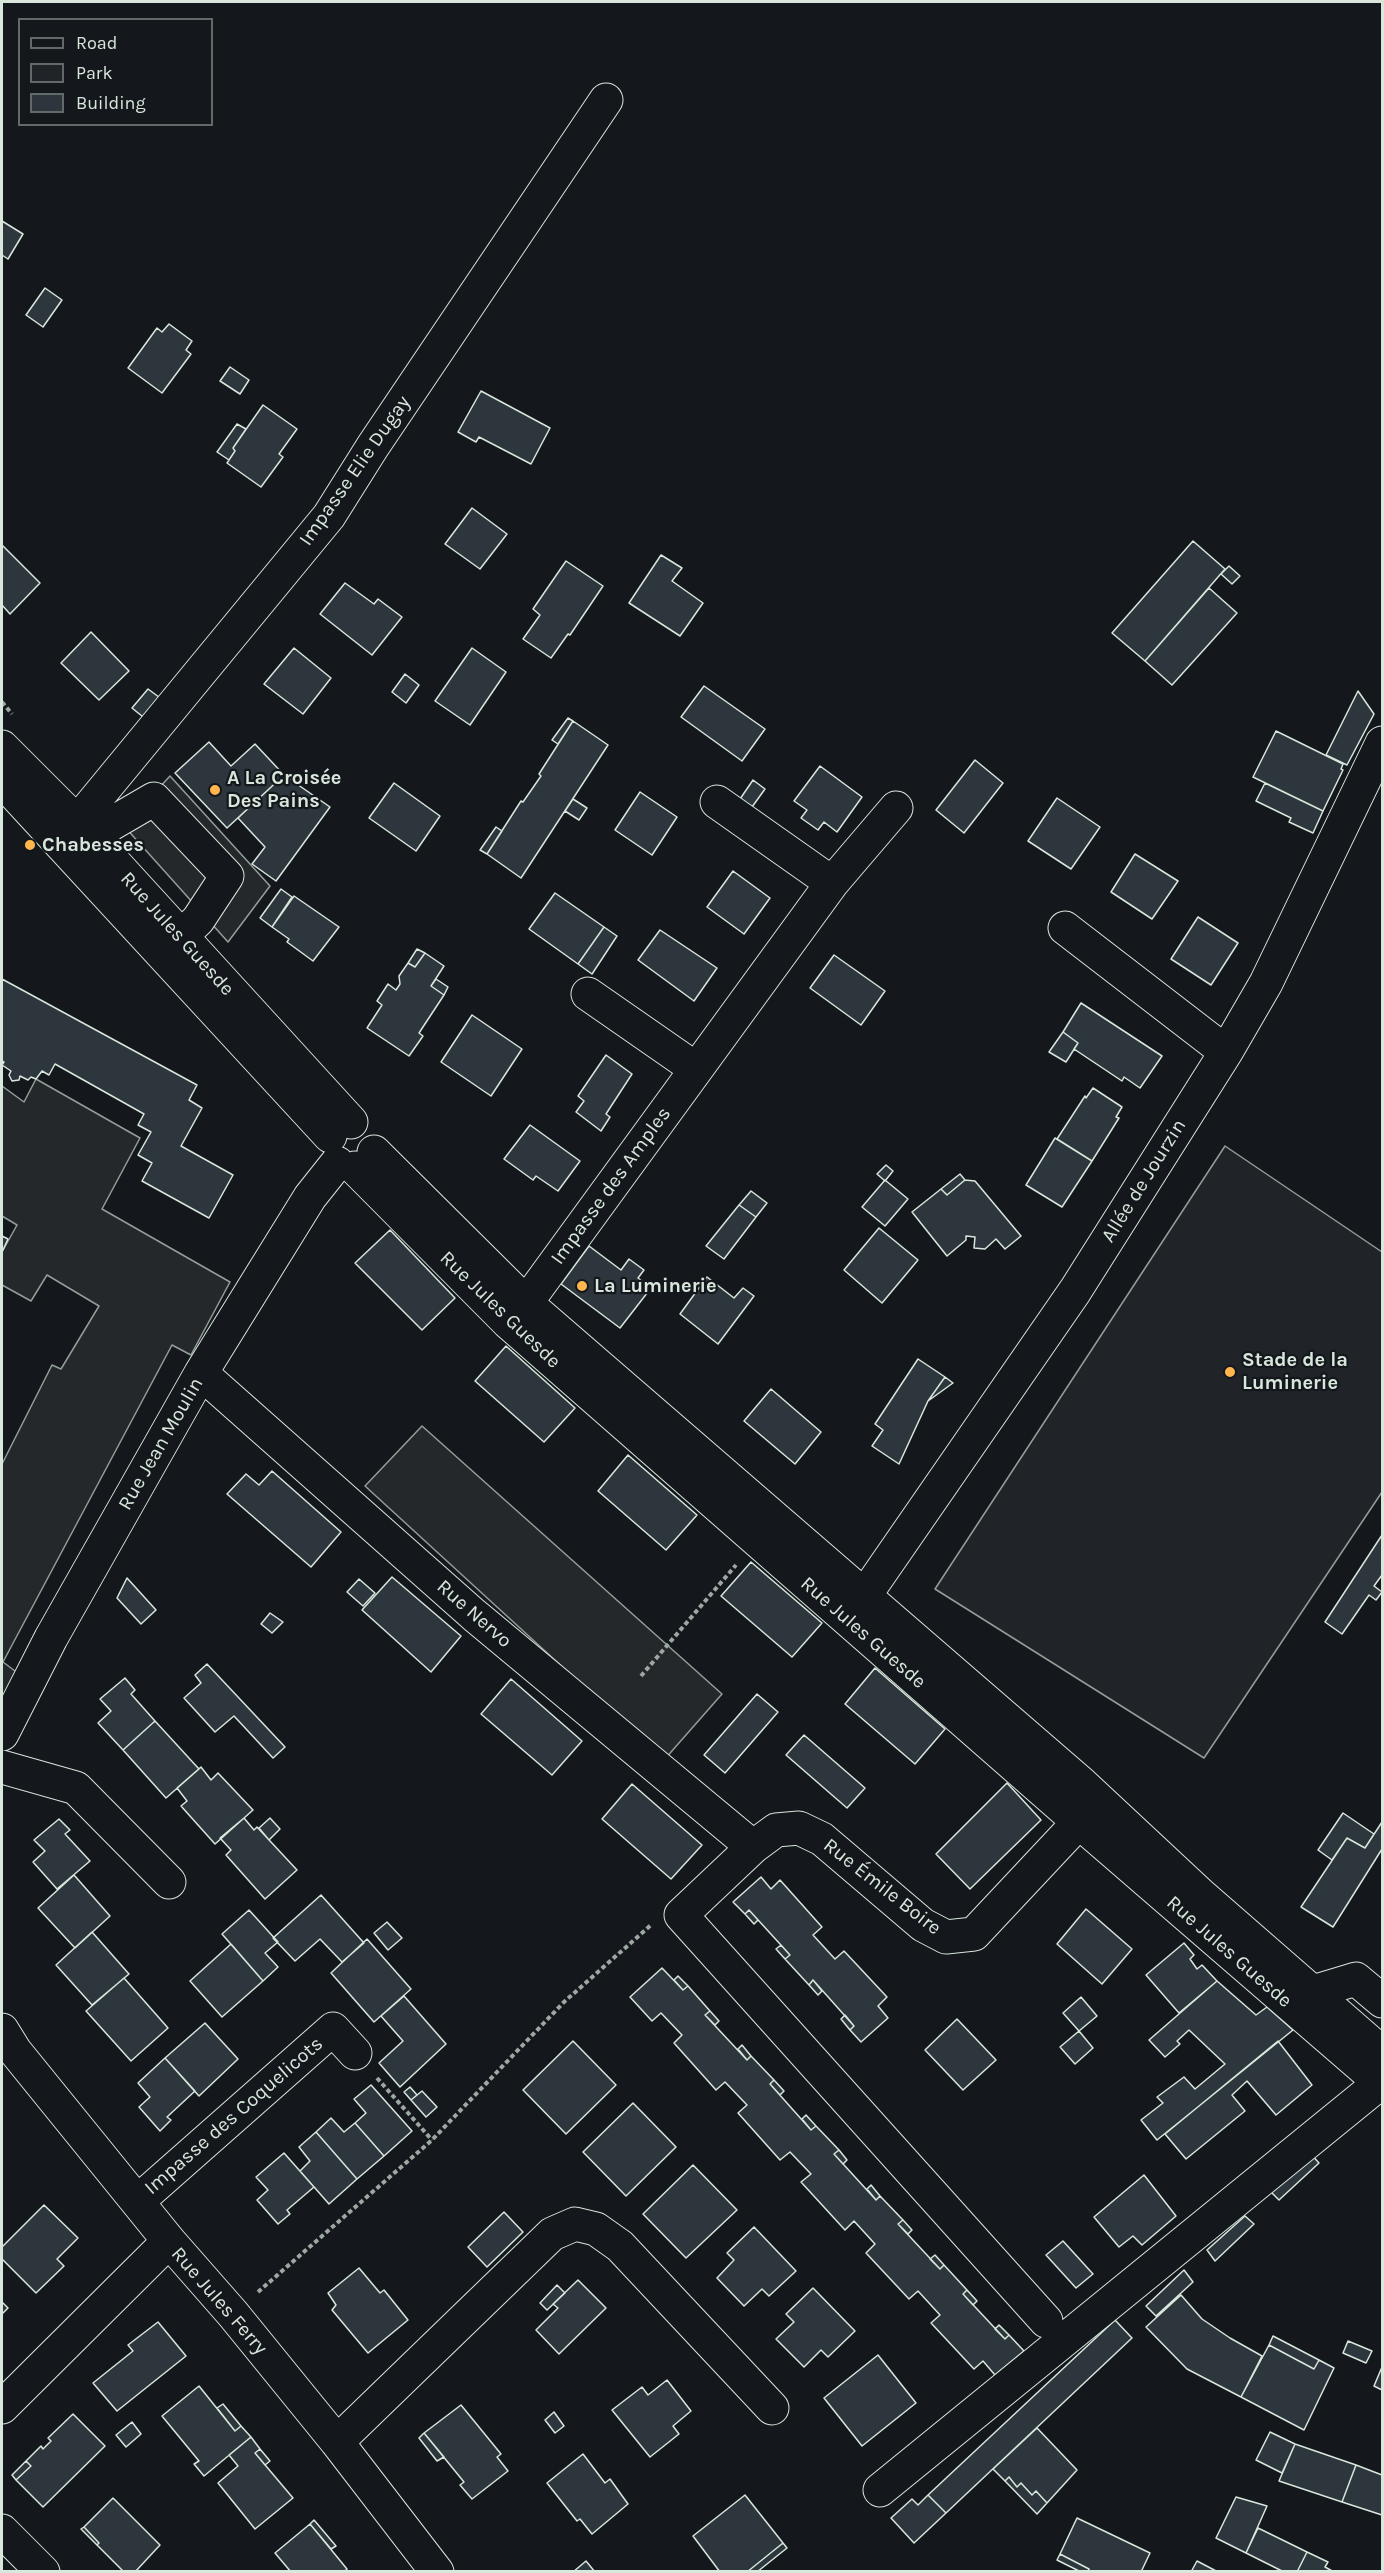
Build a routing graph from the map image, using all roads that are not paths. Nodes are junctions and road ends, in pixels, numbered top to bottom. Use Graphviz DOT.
graph roads {
  1 [pos="606,100"];
  2 [pos="10,735"];
  3 [pos="1383,743"];
  4 [pos="2,784"];
  5 [pos="717,802"];
  6 [pos="897,808"];
  7 [pos="85,831"];
  8 [pos="832,883"];
  9 [pos="1065,928"];
  10 [pos="180,937"];
  11 [pos="588,994"];
  12 [pos="1226,1052"];
  13 [pos="696,1069"];
  14 [pos="349,1148"];
  15 [pos="526,1303"];
  16 [pos="201,1373"];
  17 [pos="865,1595"];
  18 [pos="2,1734"];
  19 [pos="2,1767"];
  20 [pos="1079,1822"];
  21 [pos="753,1847"];
  22 [pos="169,1882"];
  23 [pos="1313,1992"];
  24 [pos="1383,2001"];
  25 [pos="2,2030"];
  26 [pos="355,2053"];
  27 [pos="1382,2073"];
  28 [pos="138,2201"];
  29 [pos="169,2241"];
  30 [pos="1046,2321"];
  31 [pos="2,2407"];
  32 [pos="772,2408"];
  33 [pos="337,2442"];
  34 [pos="880,2490"];
  35 [pos="2,2532"];
  36 [pos="43,2571"];
  37 [pos="437,2571"];
  1 -- 7 [label="street, Impasse Elie Dugay"];
  2 -- 7 [label="street, Rue Jules Guesde"];
  3 -- 12 [label="street, Allée de Jourzin"];
  4 -- 14 [label="street, Rue Jules Guesde"];
  5 -- 8 [label="street"];
  6 -- 8 [label="street, Impasse des Amples"];
  7 -- 10 [label="street, Rue Jules Guesde"];
  7 -- 10 [label="street"];
  8 -- 13 [label="street, Impasse des Amples"];
  9 -- 12 [label="street"];
  10 -- 14 [label="street, Rue Jules Guesde"];
  11 -- 13 [label="street"];
  12 -- 17 [label="street, Allée de Jourzin"];
  13 -- 15 [label="street, Impasse des Amples"];
  14 -- 15 [label="street, Rue Jules Guesde"];
  14 -- 16 [label="street, Rue Jean Moulin"];
  14 -- 20 [label="street, Rue Jules Guesde"];
  15 -- 17 [label="street, Rue Jules Guesde"];
  16 -- 18 [label="street, Rue Jean Moulin"];
  16 -- 21 [label="street, Rue Nervo"];
  17 -- 23 [label="street, Rue Jules Guesde"];
  19 -- 22 [label="street"];
  20 -- 21 [label="street, Rue Émile Boire"];
  20 -- 27 [label="street, Rue Jules Guesde"];
  21 -- 30 [label="street, Rue Émile Boire"];
  23 -- 24 [label="street"];
  23 -- 27 [label="street, Rue Jules Guesde"];
  25 -- 28 [label="street, Rue Jules Ferry"];
  26 -- 28 [label="street, Impasse des Coquelicots"];
  27 -- 34 [label="street"];
  28 -- 29 [label="street, Rue Jules Ferry"];
  29 -- 31 [label="street"];
  29 -- 33 [label="street, Rue Jules Ferry"];
  32 -- 33 [label="street"];
  33 -- 37 [label="street, Rue Jules Ferry"];
  35 -- 36 [label="street"];
}
